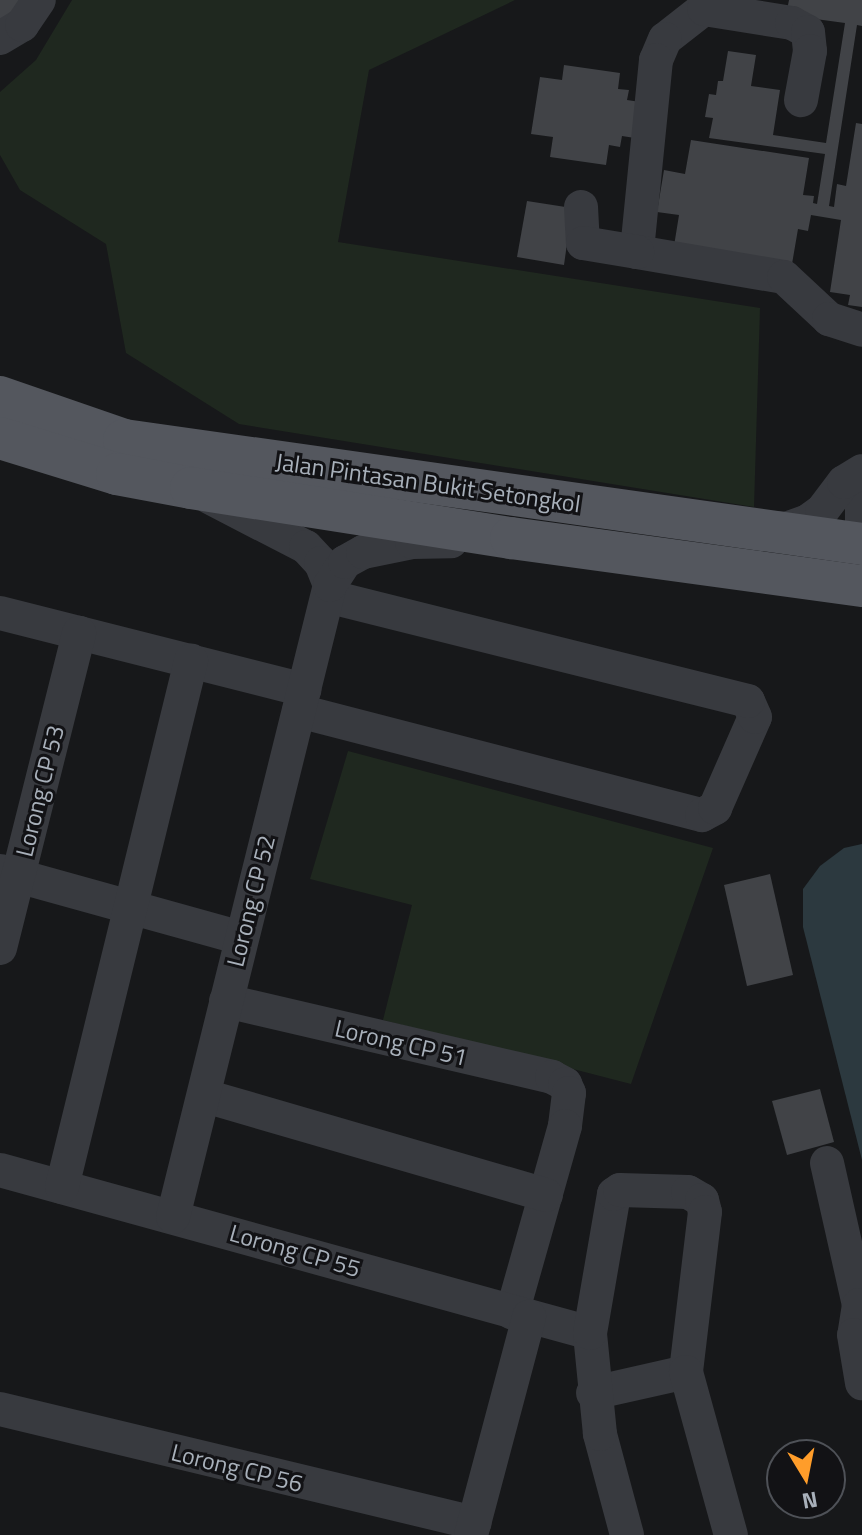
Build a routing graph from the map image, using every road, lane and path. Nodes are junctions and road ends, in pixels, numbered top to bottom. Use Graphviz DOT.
graph roads {
  1 [pos="39,0"];
  2 [pos="709,4"];
  3 [pos="0,38"];
  4 [pos="801,100"];
  5 [pos="581,207"];
  6 [pos="637,252"];
  7 [pos="862,330"];
  8 [pos="0,397"];
  9 [pos="0,438"];
  10 [pos="862,471"];
  11 [pos="191,488"];
  12 [pos="862,493"];
  13 [pos="862,522"];
  14 [pos="732,525"];
  15 [pos="511,538"];
  16 [pos="862,544"];
  17 [pos="862,586"];
  18 [pos="329,591"];
  19 [pos="0,613"];
  20 [pos="79,633"];
  21 [pos="191,661"];
  22 [pos="301,700"];
  23 [pos="9,874"];
  24 [pos="132,906"];
  25 [pos="241,938"];
  26 [pos="0,948"];
  27 [pos="226,1001"];
  28 [pos="205,1096"];
  29 [pos="827,1163"];
  30 [pos="0,1170"];
  31 [pos="62,1187"];
  32 [pos="546,1195"];
  33 [pos="173,1217"];
  34 [pos="860,1304"];
  35 [pos="520,1315"];
  36 [pos="590,1333"];
  37 [pos="686,1372"];
  38 [pos="862,1383"];
  39 [pos="593,1393"];
  40 [pos="0,1409"];
  41 [pos="473,1529"];
  42 [pos="627,1535"];
  43 [pos="731,1535"];
  1 -- 3 [label="street"];
  2 -- 4 [label="street"];
  2 -- 6 [label="street"];
  5 -- 6 [label="street"];
  6 -- 7 [label="street"];
  8 -- 14 [label="main road, Jalan Pintasan Bukit Setongkol"];
  9 -- 11 [label="main road, Jalan Pintasan Bukit Setongkol"];
  10 -- 14 [label="street"];
  11 -- 15 [label="main road, Jalan Pintasan Bukit Setongkol"];
  11 -- 18 [label="street"];
  12 -- 13 [label="street"];
  14 -- 16 [label="main road, Jalan Pintasan Bukit Setongkol"];
  15 -- 17 [label="main road, Jalan Pintasan Bukit Setongkol"];
  15 -- 18 [label="street"];
  18 -- 22 [label="street, Lorong CP 52"];
  18 -- 22 [label="street"];
  19 -- 20 [label="street"];
  20 -- 21 [label="street"];
  20 -- 23 [label="street, Lorong CP 53"];
  21 -- 22 [label="street"];
  21 -- 24 [label="street"];
  22 -- 25 [label="street, Lorong CP 52"];
  23 -- 24 [label="street"];
  23 -- 26 [label="street, Lorong CP 53"];
  24 -- 25 [label="street"];
  24 -- 31 [label="street"];
  25 -- 27 [label="street, Lorong CP 52"];
  27 -- 28 [label="street, Lorong CP 52"];
  27 -- 32 [label="street, Lorong CP 51"];
  28 -- 32 [label="street"];
  28 -- 33 [label="street, Lorong CP 52"];
  29 -- 34 [label="street"];
  30 -- 31 [label="street, Lorong CP 55"];
  31 -- 33 [label="street, Lorong CP 55"];
  32 -- 35 [label="street"];
  33 -- 35 [label="street, Lorong CP 55"];
  34 -- 38 [label="street"];
  35 -- 36 [label="street, Lorong CP 55"];
  35 -- 41 [label="street"];
  36 -- 37 [label="street"];
  36 -- 39 [label="street"];
  37 -- 39 [label="street"];
  37 -- 43 [label="street"];
  39 -- 42 [label="street"];
  40 -- 41 [label="street, Lorong CP 56"];
}
